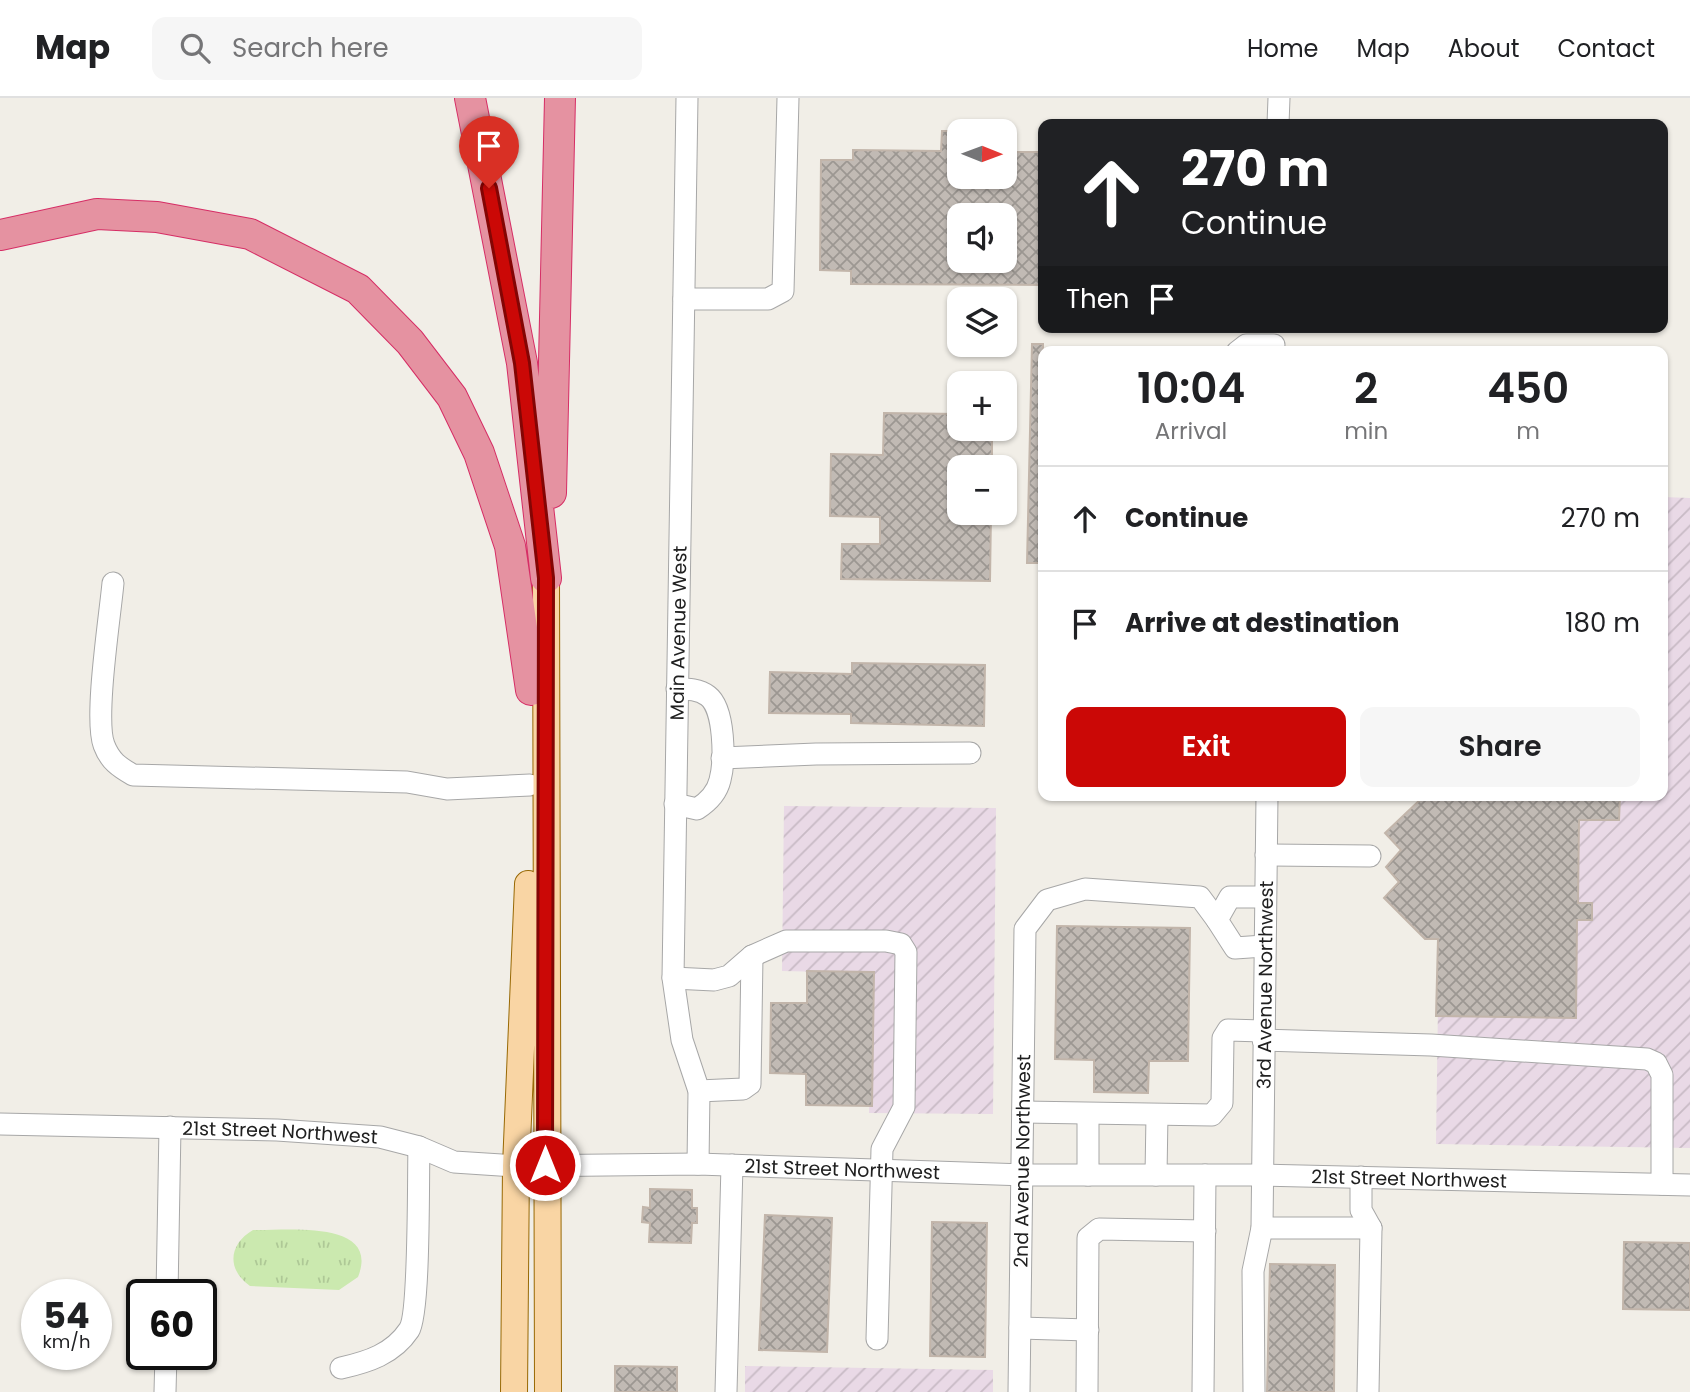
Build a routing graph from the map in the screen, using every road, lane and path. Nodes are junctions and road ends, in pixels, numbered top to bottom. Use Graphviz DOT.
graph roads {
  1 [pos="470,98"];
  2 [pos="559,98"];
  3 [pos="687,98"];
  4 [pos="788,98"];
  5 [pos="1279,98"];
  6 [pos="1278,119"];
  7 [pos="0,235"];
  8 [pos="684,299"];
  9 [pos="1274,341"];
  10 [pos="1245,346"];
  11 [pos="522,363"];
  12 [pos="546,578"];
  13 [pos="113,583"];
  14 [pos="677,689"];
  15 [pos="531,690"];
  16 [pos="970,753"];
  17 [pos="722,758"];
  18 [pos="530,785"];
  19 [pos="1267,801"];
  20 [pos="675,804"];
  21 [pos="1266,855"];
  22 [pos="1370,856"];
  23 [pos="1265,897"];
  24 [pos="1217,920"];
  25 [pos="1264,946"];
  26 [pos="752,956"];
  27 [pos="673,978"];
  28 [pos="1263,1035"];
  29 [pos="699,1091"];
  30 [pos="1023,1112"];
  31 [pos="1088,1115"];
  32 [pos="1157,1115"];
  33 [pos="0,1124"];
  34 [pos="170,1127"];
  35 [pos="419,1147"];
  36 [pos="698,1164"];
  37 [pos="545,1165"];
  38 [pos="732,1165"];
  39 [pos="516,1167"];
  40 [pos="880,1170"];
  41 [pos="1022,1175"];
  42 [pos="1088,1175"];
  43 [pos="1156,1175"];
  44 [pos="1205,1175"];
  45 [pos="1260,1175"];
  46 [pos="1361,1177"];
  47 [pos="1662,1184"];
  48 [pos="1690,1185"];
  49 [pos="1262,1227"];
  50 [pos="1371,1228"];
  51 [pos="1205,1231"];
  52 [pos="167,1279"];
  53 [pos="1020,1328"];
  54 [pos="1088,1330"];
  55 [pos="877,1339"];
  56 [pos="341,1368"];
  57 [pos="166,1370"];
  58 [pos="165,1392"];
  59 [pos="514,1392"];
  60 [pos="548,1392"];
  61 [pos="726,1392"];
  62 [pos="1019,1392"];
  63 [pos="1087,1392"];
  64 [pos="1203,1392"];
  65 [pos="1254,1392"];
  66 [pos="1368,1392"];
  1 -- 11 [label="highway"];
  2 -- 12 [label="highway"];
  3 -- 8 [label="street, Main Avenue West"];
  4 -- 8 [label="street"];
  5 -- 6 [label="street"];
  7 -- 15 [label="highway"];
  8 -- 14 [label="street, Main Avenue West"];
  9 -- 10 [label="street"];
  11 -- 12 [label="highway"];
  11 -- 15 [label="highway"];
  12 -- 37 [label="main road"];
  13 -- 18 [label="street"];
  14 -- 17 [label="street"];
  14 -- 20 [label="street, Main Avenue West"];
  15 -- 18 [label="main road"];
  16 -- 17 [label="street"];
  17 -- 20 [label="street"];
  18 -- 39 [label="main road"];
  19 -- 21 [label="street, 3rd Avenue Northwest"];
  20 -- 27 [label="street, Main Avenue West"];
  21 -- 22 [label="street"];
  21 -- 23 [label="street, 3rd Avenue Northwest"];
  23 -- 24 [label="street"];
  23 -- 25 [label="street, 3rd Avenue Northwest"];
  24 -- 25 [label="street"];
  24 -- 30 [label="street, 2nd Avenue Northwest"];
  25 -- 28 [label="street, 3rd Avenue Northwest"];
  26 -- 27 [label="street"];
  26 -- 29 [label="street"];
  26 -- 40 [label="street"];
  27 -- 29 [label="street, Main Avenue West"];
  28 -- 32 [label="street"];
  28 -- 45 [label="street, 3rd Avenue Northwest"];
  28 -- 47 [label="street"];
  29 -- 36 [label="street, Main Avenue West"];
  30 -- 31 [label="street"];
  30 -- 41 [label="street, 2nd Avenue Northwest"];
  31 -- 32 [label="street"];
  31 -- 42 [label="street"];
  32 -- 43 [label="street"];
  33 -- 34 [label="street, 21st Street Northwest"];
  34 -- 35 [label="street, 21st Street Northwest"];
  34 -- 52 [label="street"];
  35 -- 39 [label="street, 21st Street Northwest"];
  35 -- 56 [label="street"];
  36 -- 37 [label="street, 21st Street Northwest"];
  36 -- 38 [label="street, 21st Street Northwest"];
  37 -- 39 [label="street, 21st Street Northwest"];
  37 -- 60 [label="main road"];
  38 -- 40 [label="street, 21st Street Northwest"];
  38 -- 61 [label="street"];
  39 -- 59 [label="main road"];
  40 -- 41 [label="street, 21st Street Northwest"];
  40 -- 55 [label="street"];
  41 -- 42 [label="street, 21st Street Northwest"];
  41 -- 53 [label="street, 2nd Avenue Northwest"];
  42 -- 43 [label="street, 21st Street Northwest"];
  43 -- 44 [label="street, 21st Street Northwest"];
  44 -- 45 [label="street, 21st Street Northwest"];
  44 -- 51 [label="street"];
  45 -- 46 [label="street, 21st Street Northwest"];
  45 -- 49 [label="street, 3rd Avenue Northwest"];
  46 -- 47 [label="street, 21st Street Northwest"];
  46 -- 50 [label="street"];
  47 -- 48 [label="street, 21st Street Northwest"];
  49 -- 50 [label="street"];
  49 -- 65 [label="street, 3rd Avenue Northwest"];
  50 -- 66 [label="street"];
  51 -- 54 [label="street"];
  51 -- 64 [label="street"];
  53 -- 54 [label="street"];
  53 -- 62 [label="street, 2nd Avenue Northwest"];
  54 -- 63 [label="street"];
  57 -- 58 [label="street"];
}
